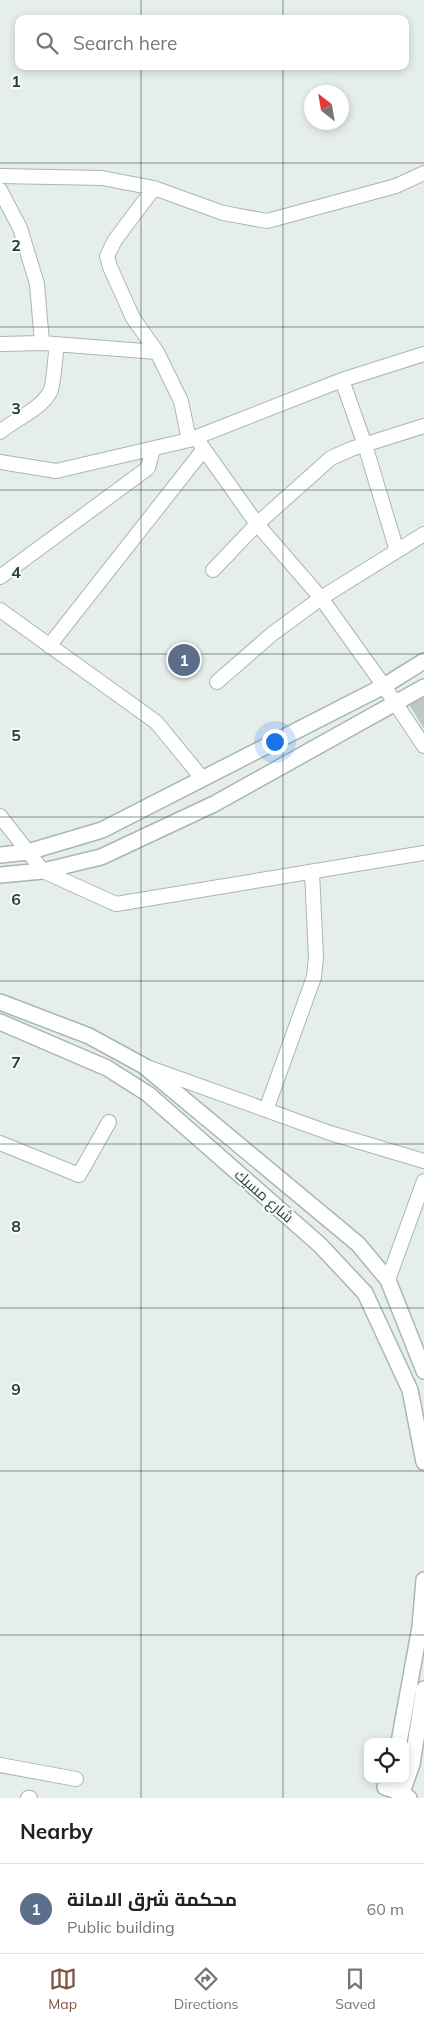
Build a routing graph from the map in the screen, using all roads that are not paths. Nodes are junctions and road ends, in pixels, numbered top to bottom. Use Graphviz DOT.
graph roads {
  1 [pos="424,173"];
  2 [pos="0,176"];
  3 [pos="154,188"];
  4 [pos="0,190"];
  5 [pos="42,342"];
  6 [pos="0,344"];
  7 [pos="56,345"];
  8 [pos="157,352"];
  9 [pos="424,354"];
  10 [pos="342,380"];
  11 [pos="424,426"];
  12 [pos="0,432"];
  13 [pos="196,442"];
  14 [pos="365,445"];
  15 [pos="153,449"];
  16 [pos="0,462"];
  17 [pos="257,524"];
  18 [pos="424,534"];
  19 [pos="397,551"];
  20 [pos="213,570"];
  21 [pos="0,577"];
  22 [pos="321,598"];
  23 [pos="0,610"];
  24 [pos="49,646"];
  25 [pos="424,661"];
  26 [pos="217,682"];
  27 [pos="384,686"];
  28 [pos="424,686"];
  29 [pos="396,703"];
  30 [pos="424,746"];
  31 [pos="202,778"];
  32 [pos="0,816"];
  33 [pos="28,852"];
  34 [pos="424,853"];
  35 [pos="0,856"];
  36 [pos="43,871"];
  37 [pos="312,872"];
  38 [pos="0,875"];
  39 [pos="0,1002"];
  40 [pos="0,1022"];
  41 [pos="144,1066"];
  42 [pos="266,1110"];
  43 [pos="109,1122"];
  44 [pos="0,1143"];
  45 [pos="424,1161"];
  46 [pos="424,1182"];
  47 [pos="388,1280"];
  48 [pos="424,1371"];
  49 [pos="424,1462"];
  50 [pos="424,1580"];
  51 [pos="424,1689"];
  52 [pos="400,1738"];
  53 [pos="0,1765"];
  54 [pos="76,1779"];
  55 [pos="385,1788"];
  56 [pos="404,1796"];
  1 -- 3 [label="street"];
  2 -- 3 [label="street"];
  3 -- 8 [label="street"];
  4 -- 5 [label="street"];
  5 -- 6 [label="street"];
  5 -- 7 [label="street"];
  7 -- 8 [label="street"];
  7 -- 12 [label="street"];
  8 -- 13 [label="street"];
  9 -- 10 [label="street"];
  10 -- 13 [label="street"];
  10 -- 14 [label="street"];
  11 -- 14 [label="street"];
  13 -- 15 [label="street"];
  13 -- 17 [label="street"];
  13 -- 24 [label="street"];
  14 -- 17 [label="street"];
  14 -- 19 [label="street"];
  15 -- 16 [label="street"];
  15 -- 21 [label="street"];
  17 -- 20 [label="street"];
  17 -- 22 [label="street"];
  18 -- 19 [label="street"];
  19 -- 22 [label="street"];
  22 -- 26 [label="street"];
  22 -- 27 [label="street"];
  23 -- 24 [label="street"];
  24 -- 31 [label="street"];
  25 -- 27 [label="street"];
  27 -- 29 [label="street"];
  27 -- 31 [label="street"];
  28 -- 29 [label="street"];
  29 -- 30 [label="street"];
  29 -- 36 [label="street"];
  31 -- 33 [label="street"];
  32 -- 33 [label="street"];
  33 -- 35 [label="street"];
  33 -- 36 [label="street"];
  34 -- 37 [label="street"];
  36 -- 37 [label="street"];
  36 -- 38 [label="street"];
  37 -- 42 [label="street"];
  39 -- 41 [label="street, شارع مسيك"];
  40 -- 49 [label="street, شارع مسيك"];
  41 -- 42 [label="street"];
  41 -- 47 [label="street, شارع مسيك"];
  42 -- 45 [label="street"];
  43 -- 44 [label="street"];
  46 -- 47 [label="street"];
  47 -- 48 [label="street, شارع مسيك"];
  50 -- 52 [label="street"];
  51 -- 56 [label="street"];
  53 -- 54 [label="street"];
  55 -- 56 [label="street"];
}
